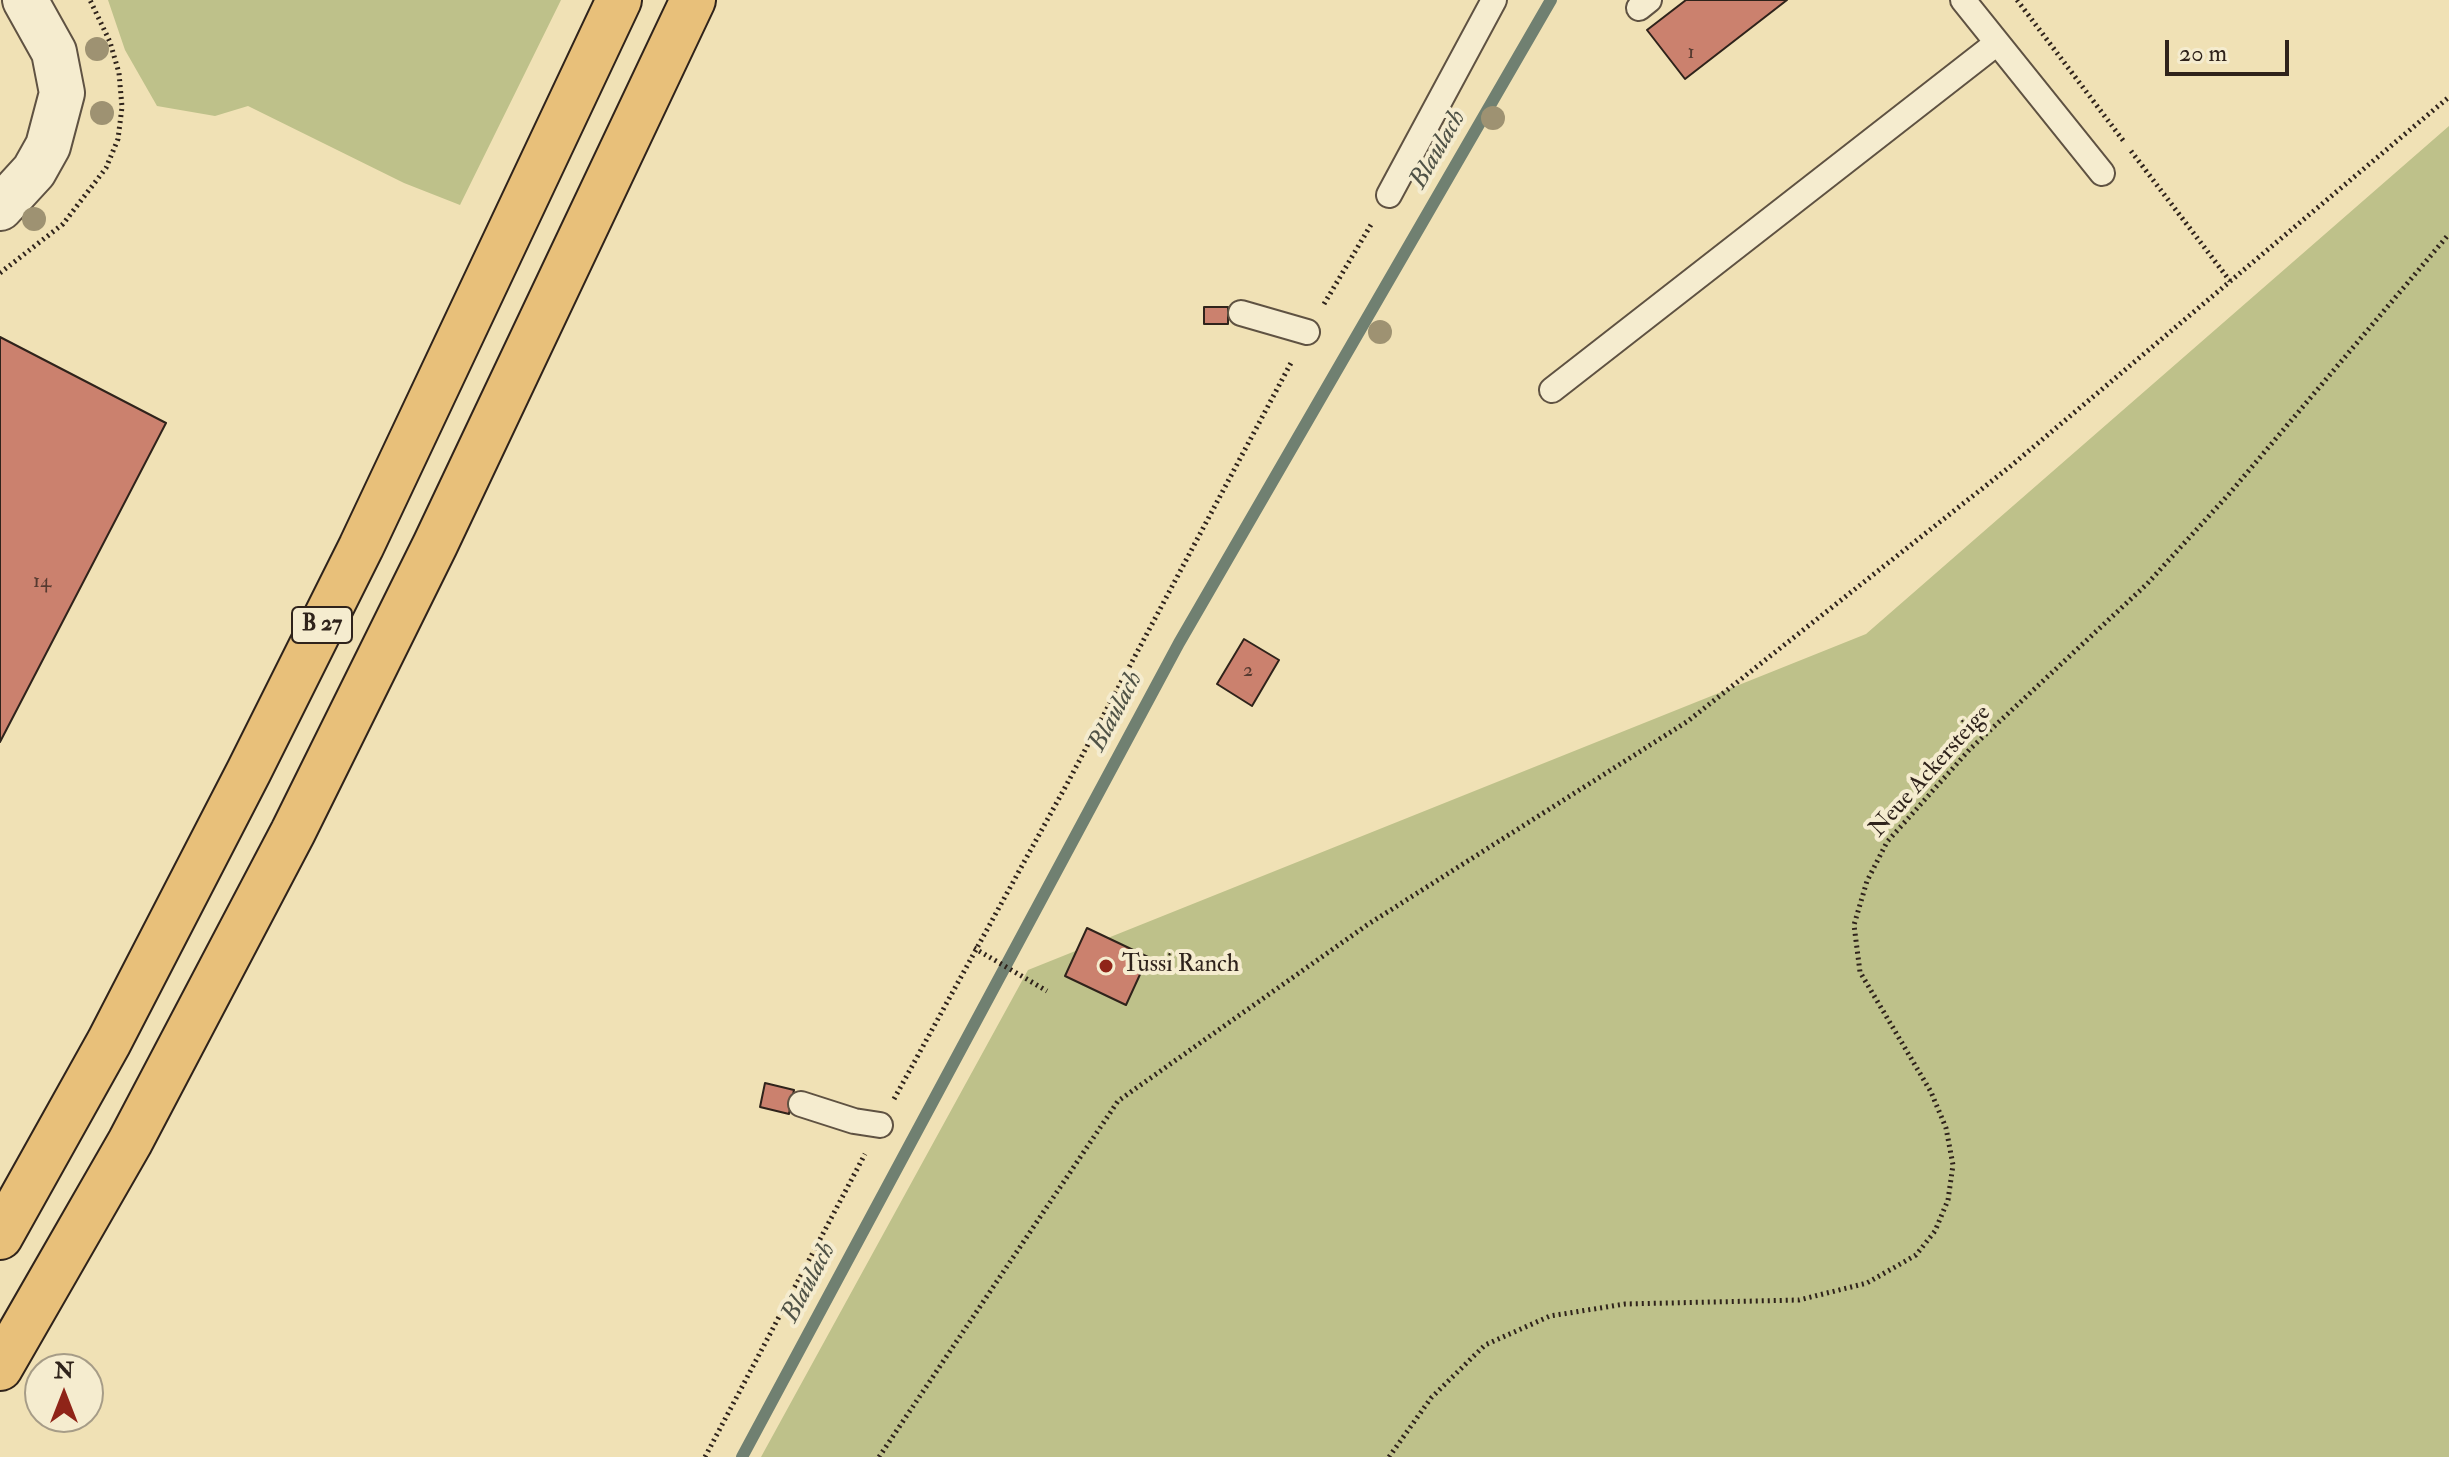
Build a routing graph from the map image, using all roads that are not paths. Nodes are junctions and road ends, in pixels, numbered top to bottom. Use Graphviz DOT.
graph roads {
  1 [pos="25,0"];
  2 [pos="619,0"];
  3 [pos="693,0"];
  4 [pos="1494,0"];
  5 [pos="1963,0"];
  6 [pos="1997,43"];
  7 [pos="2102,173"];
  8 [pos="1389,195"];
  9 [pos="0,208"];
  10 [pos="1241,313"];
  11 [pos="1307,332"];
  12 [pos="1552,390"];
  13 [pos="801,1104"];
  14 [pos="880,1125"];
  15 [pos="0,1237"];
  16 [pos="0,1368"];
  1 -- 9 [label="street"];
  2 -- 15 [label="highway, B 27"];
  3 -- 16 [label="highway, B 27"];
  4 -- 8 [label="lane"];
  5 -- 6 [label="lane"];
  6 -- 7 [label="lane"];
  6 -- 12 [label="lane"];
  10 -- 11 [label="lane"];
  13 -- 14 [label="lane"];
}
